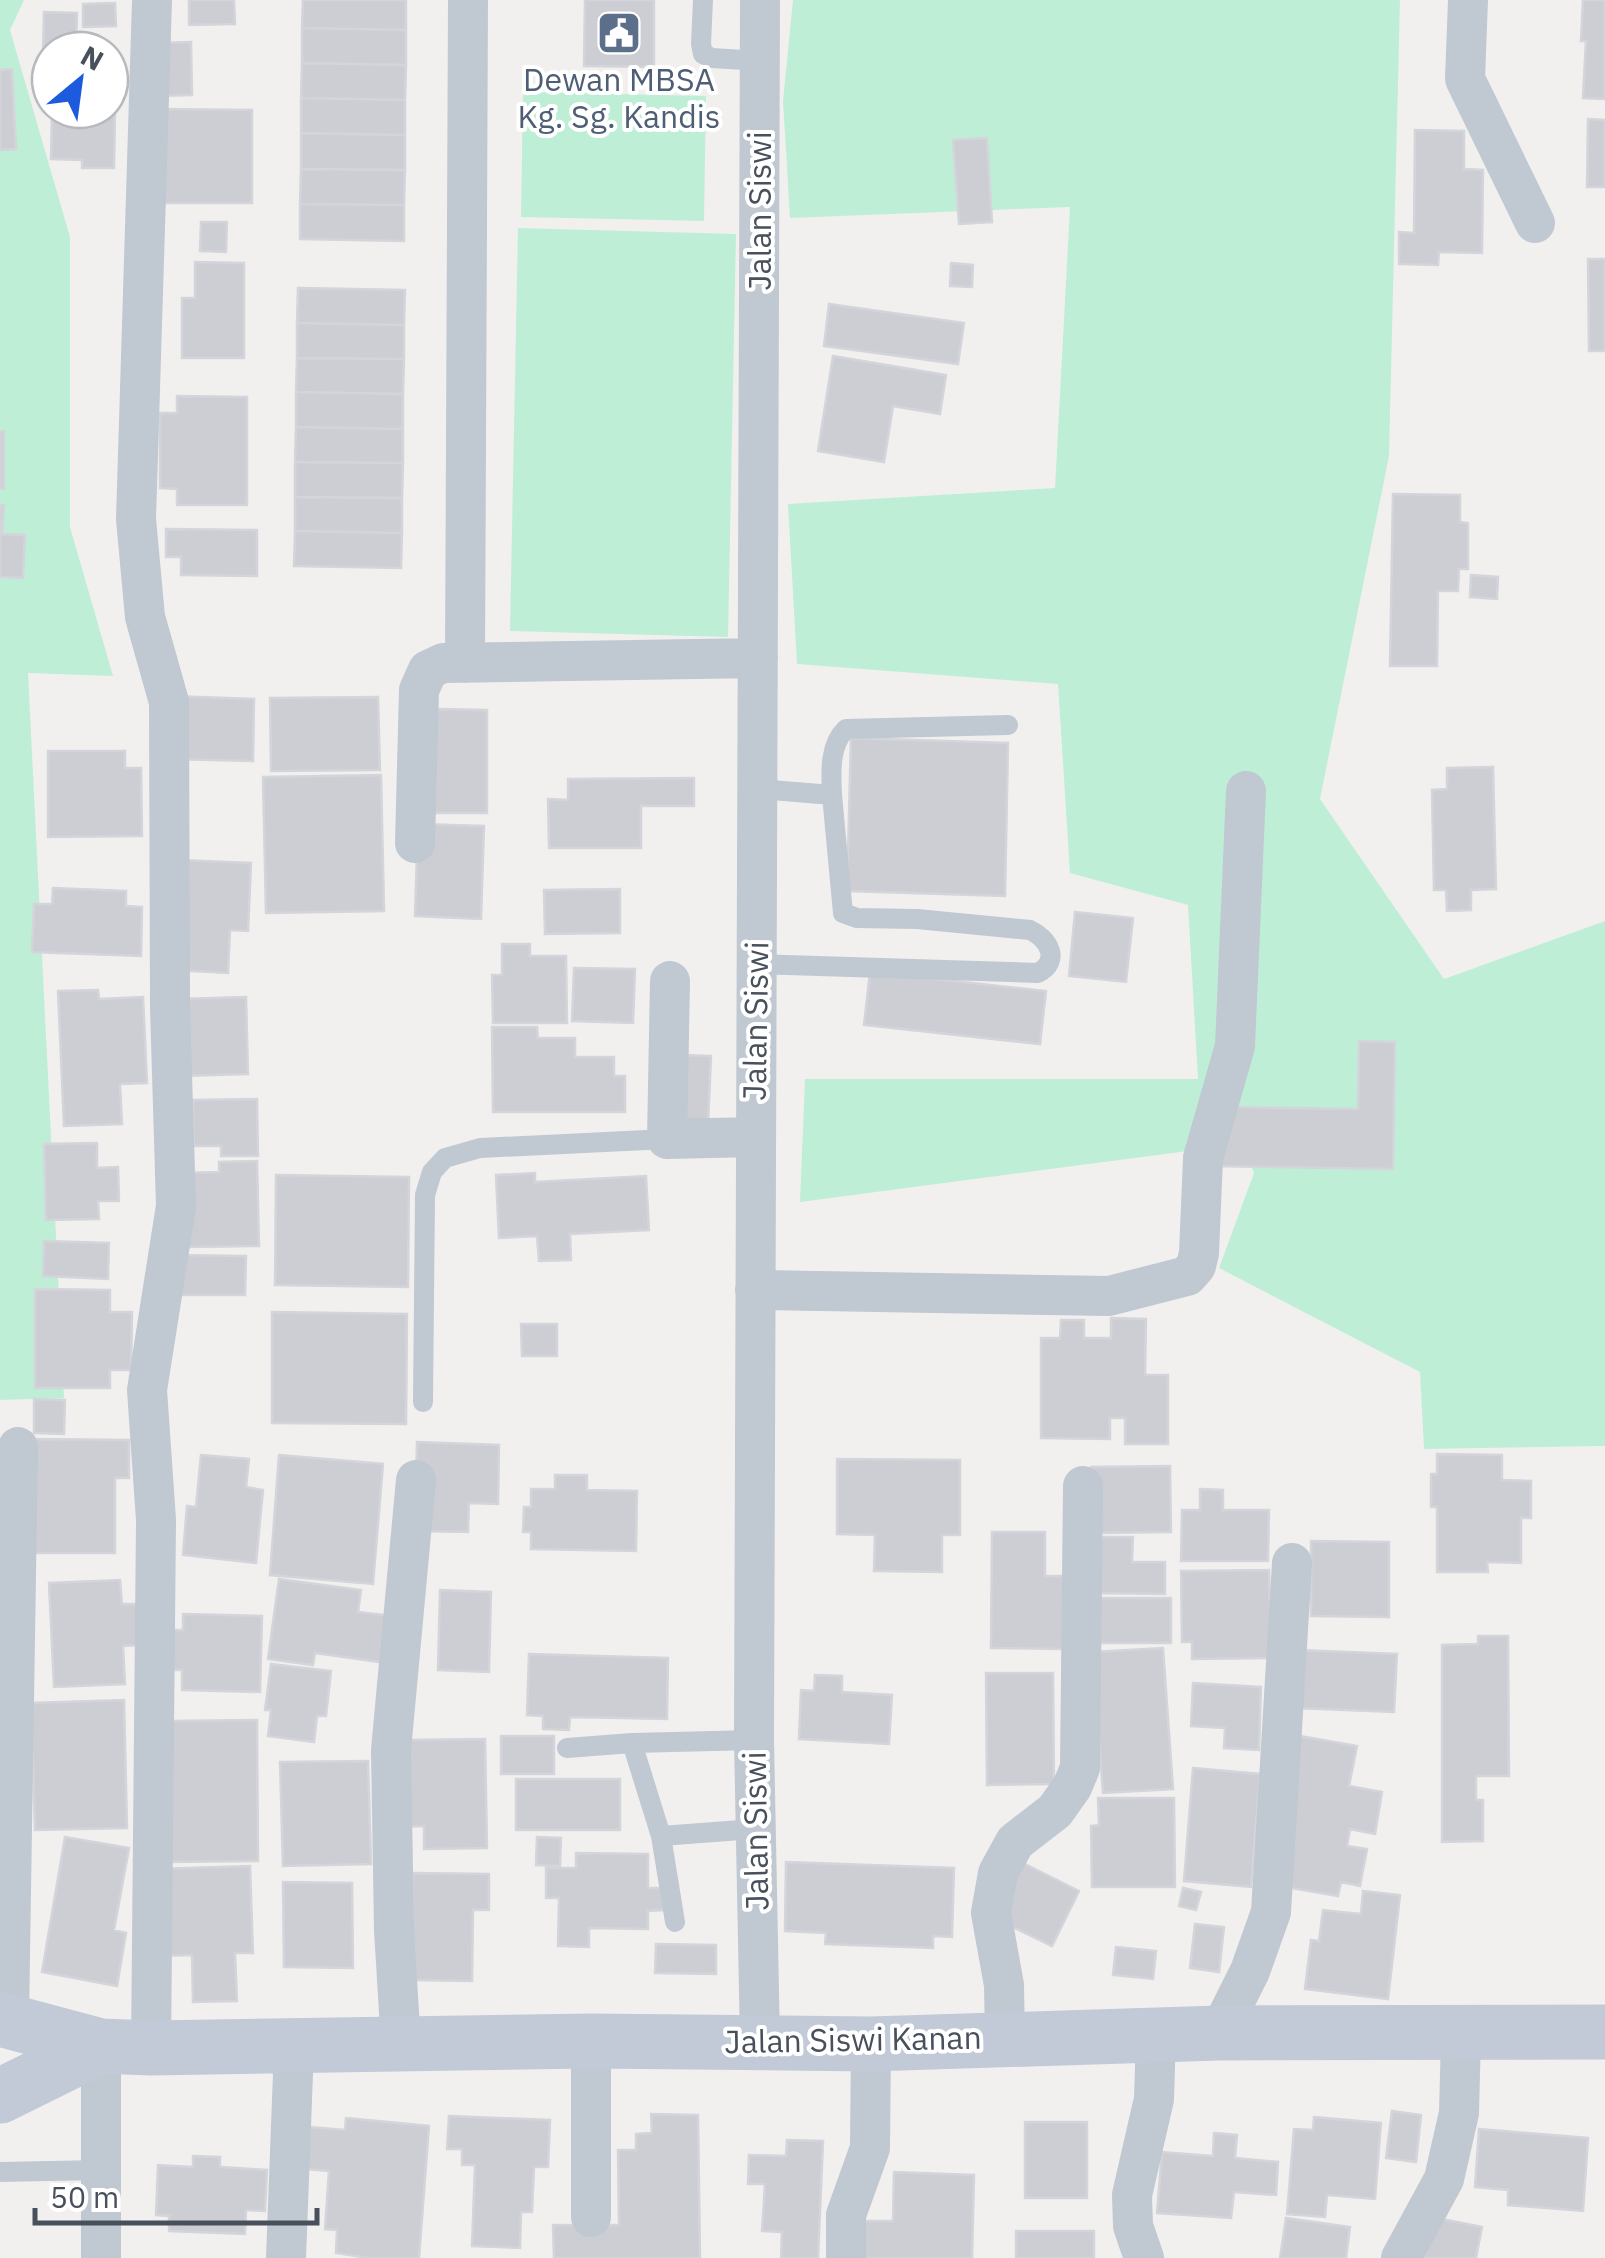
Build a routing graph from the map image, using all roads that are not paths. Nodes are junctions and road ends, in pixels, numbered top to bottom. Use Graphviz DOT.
graph roads {
  1 [pos="152,0"];
  2 [pos="468,0"];
  3 [pos="702,0"];
  4 [pos="760,0"];
  5 [pos="1468,0"];
  6 [pos="760,62"];
  7 [pos="1535,223"];
  8 [pos="758,658"];
  9 [pos="466,663"];
  10 [pos="1008,726"];
  11 [pos="758,789"];
  12 [pos="1246,791"];
  13 [pos="832,795"];
  14 [pos="414,844"];
  15 [pos="757,964"];
  16 [pos="670,981"];
  17 [pos="755,1137"];
  18 [pos="667,1139"];
  19 [pos="755,1290"];
  20 [pos="423,1402"];
  21 [pos="18,1448"];
  22 [pos="416,1480"];
  23 [pos="1083,1486"];
  24 [pos="1292,1563"];
  25 [pos="754,1740"];
  26 [pos="632,1742"];
  27 [pos="567,1748"];
  28 [pos="754,1828"];
  29 [pos="661,1836"];
  30 [pos="675,1922"];
  31 [pos="4,2019"];
  32 [pos="1605,2032"];
  33 [pos="1219,2033"];
  34 [pos="1156,2035"];
  35 [pos="1461,2035"];
  36 [pos="1006,2038"];
  37 [pos="591,2041"];
  38 [pos="760,2041"];
  39 [pos="871,2044"];
  40 [pos="401,2045"];
  41 [pos="126,2047"];
  42 [pos="294,2048"];
  43 [pos="0,2096"];
  44 [pos="100,2170"];
  45 [pos="0,2172"];
  46 [pos="591,2217"];
  47 [pos="101,2258"];
  48 [pos="286,2258"];
  49 [pos="846,2258"];
  50 [pos="1144,2258"];
  51 [pos="1401,2258"];
  1 -- 41 [label="street"];
  2 -- 9 [label="street"];
  3 -- 6 [label="lane"];
  4 -- 6 [label="street, Jalan Siswi"];
  5 -- 7 [label="street"];
  6 -- 8 [label="street, Jalan Siswi"];
  8 -- 9 [label="street"];
  8 -- 11 [label="street, Jalan Siswi"];
  9 -- 14 [label="street"];
  10 -- 13 [label="lane"];
  11 -- 13 [label="lane"];
  11 -- 15 [label="street, Jalan Siswi"];
  12 -- 19 [label="street"];
  13 -- 15 [label="lane"];
  15 -- 17 [label="street, Jalan Siswi"];
  16 -- 18 [label="street"];
  17 -- 18 [label="street"];
  17 -- 19 [label="street, Jalan Siswi"];
  18 -- 20 [label="lane"];
  19 -- 25 [label="street, Jalan Siswi"];
  21 -- 31 [label="street"];
  22 -- 40 [label="street"];
  23 -- 36 [label="street"];
  24 -- 33 [label="street"];
  25 -- 26 [label="lane"];
  25 -- 28 [label="street, Jalan Siswi"];
  26 -- 27 [label="lane"];
  26 -- 29 [label="lane"];
  28 -- 29 [label="lane"];
  28 -- 38 [label="street, Jalan Siswi"];
  29 -- 30 [label="lane"];
  31 -- 41 [label="street, Jalan Siswi Kanan"];
  32 -- 35 [label="street, Jalan Siswi Kanan"];
  33 -- 34 [label="street, Jalan Siswi Kanan"];
  33 -- 35 [label="street, Jalan Siswi Kanan"];
  34 -- 36 [label="street, Jalan Siswi Kanan"];
  34 -- 50 [label="street"];
  35 -- 51 [label="street"];
  36 -- 39 [label="street, Jalan Siswi Kanan"];
  37 -- 38 [label="street, Jalan Siswi Kanan"];
  37 -- 40 [label="street, Jalan Siswi Kanan"];
  37 -- 46 [label="street"];
  38 -- 39 [label="street, Jalan Siswi Kanan"];
  39 -- 49 [label="street"];
  40 -- 42 [label="street, Jalan Siswi Kanan"];
  41 -- 42 [label="street, Jalan Siswi Kanan"];
  41 -- 43 [label="street, Jalan Siswi Kanan"];
  41 -- 44 [label="street"];
  42 -- 48 [label="street"];
  44 -- 45 [label="lane"];
  44 -- 47 [label="street"];
}
